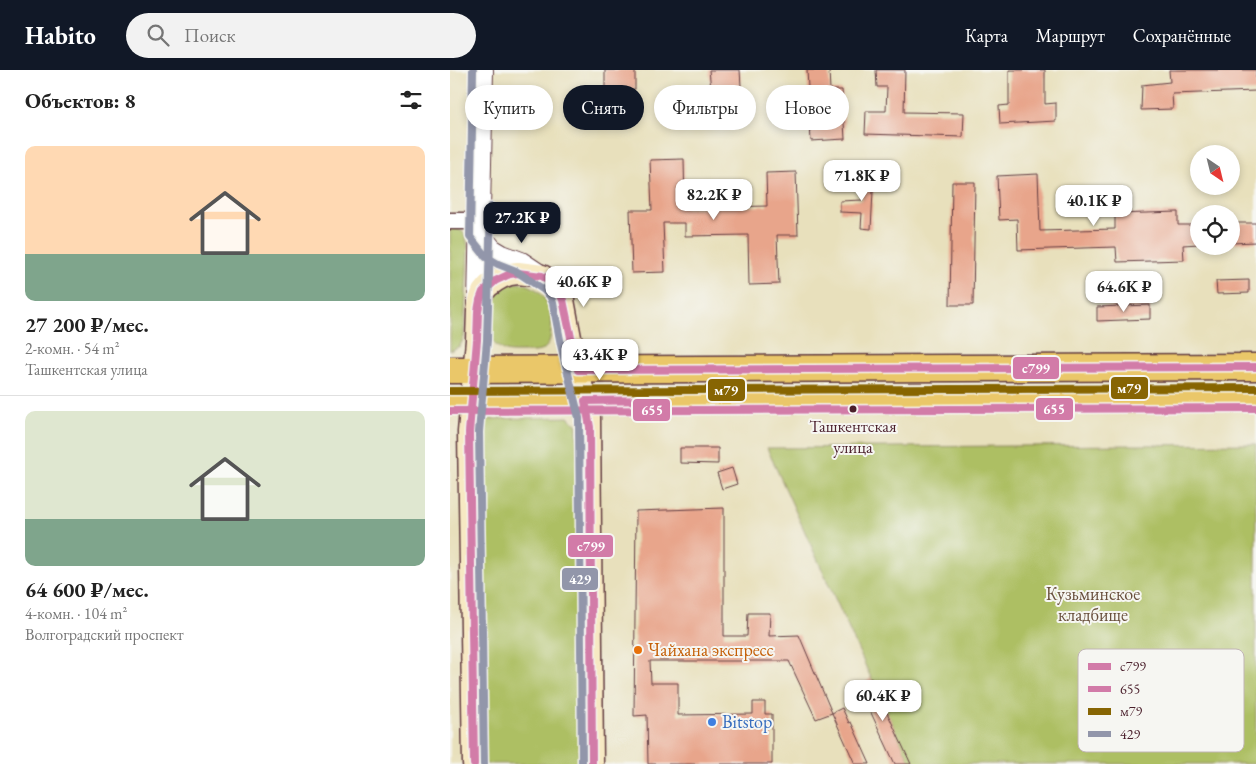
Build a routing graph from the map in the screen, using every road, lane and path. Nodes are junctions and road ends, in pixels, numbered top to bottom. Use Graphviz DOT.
graph roads {
  1 [pos="483,70"];
  2 [pos="450,221"];
  3 [pos="480,228"];
  4 [pos="542,276"];
  5 [pos="478,311"];
  6 [pos="1256,367"];
  7 [pos="462,370"];
  8 [pos="578,370"];
  9 [pos="1256,398"];
  10 [pos="585,400"];
  11 [pos="461,401"];
  12 [pos="474,764"];
  13 [pos="592,764"];
  1 -- 3 [label="street"];
  2 -- 3 [label="street"];
  3 -- 4 [label="street"];
  3 -- 5 [label="street"];
  4 -- 5 [label="main road"];
  4 -- 8 [label="main road"];
  5 -- 7 [label="main road"];
  6 -- 8 [label="main road"];
  7 -- 8 [label="main road"];
  7 -- 11 [label="main road"];
  8 -- 10 [label="main road"];
  9 -- 10 [label="main road"];
  10 -- 11 [label="main road"];
  10 -- 13 [label="main road"];
  11 -- 12 [label="main road"];
}
